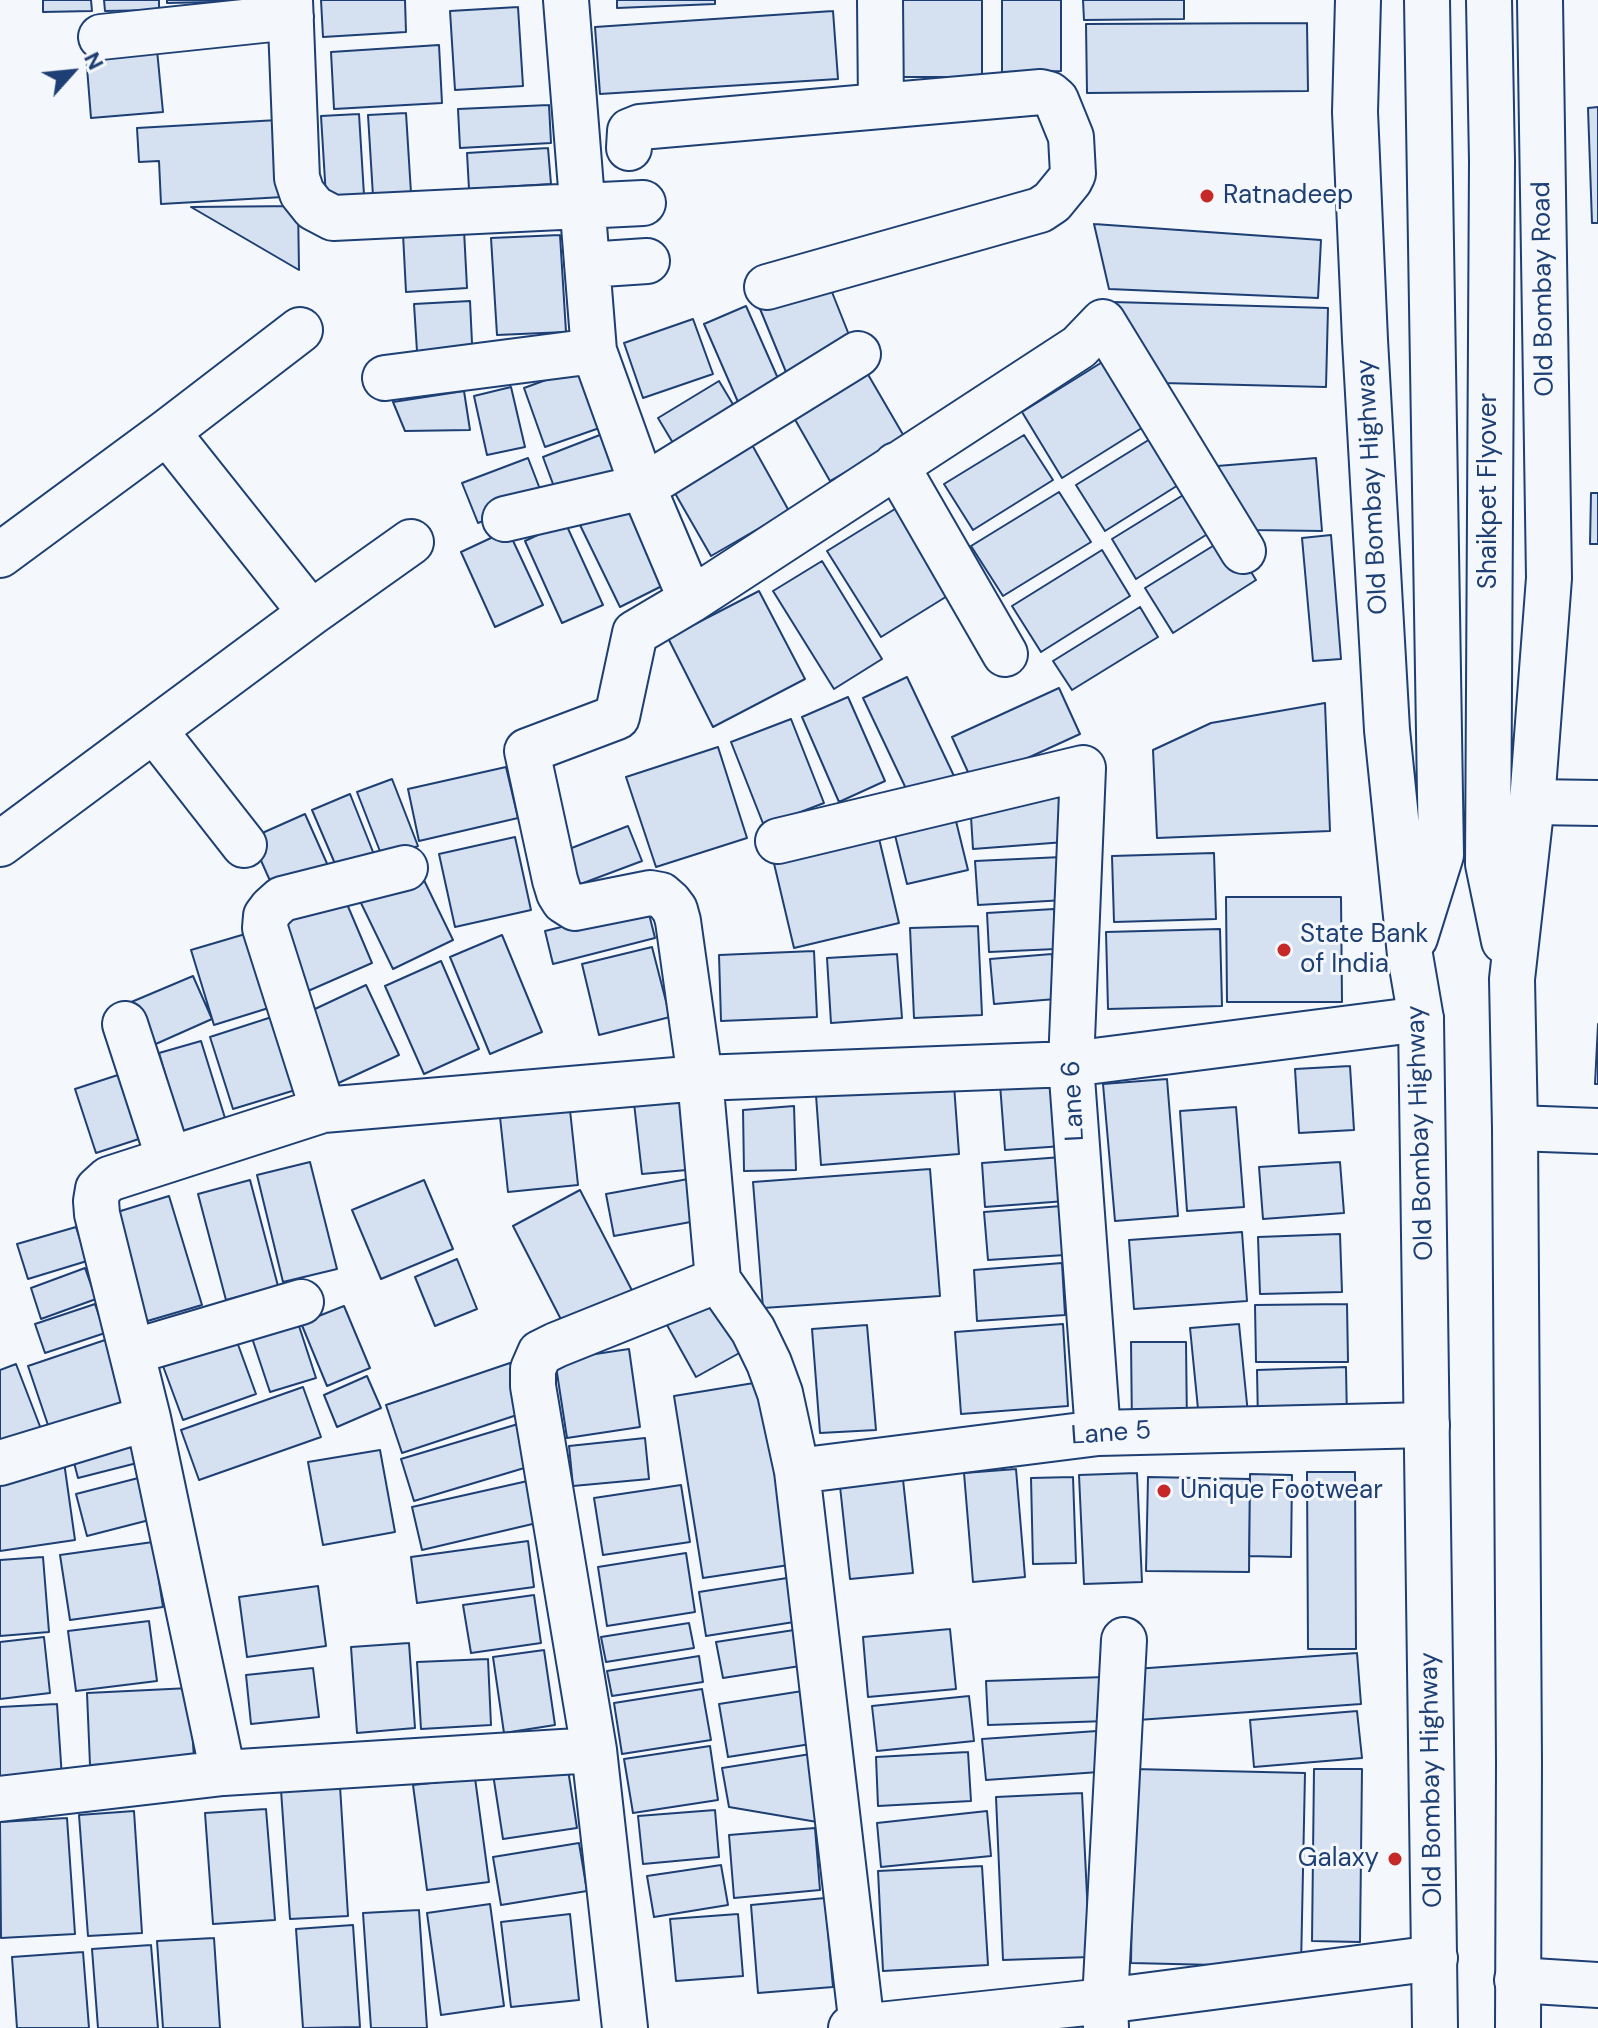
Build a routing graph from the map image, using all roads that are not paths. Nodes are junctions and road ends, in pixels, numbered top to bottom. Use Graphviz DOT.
graph roads {
  1 [pos="566,0"];
  2 [pos="880,0"];
  3 [pos="1358,0"];
  4 [pos="1427,0"];
  5 [pos="1489,0"];
  6 [pos="1540,0"];
  7 [pos="290,8"];
  8 [pos="101,37"];
  9 [pos="881,106"];
  10 [pos="578,152"];
  11 [pos="643,203"];
  12 [pos="582,205"];
  13 [pos="647,261"];
  14 [pos="587,265"];
  15 [pos="767,287"];
  16 [pos="300,330"];
  17 [pos="594,351"];
  18 [pos="858,354"];
  19 [pos="385,378"];
  20 [pos="167,432"];
  21 [pos="896,465"];
  22 [pos="643,487"];
  23 [pos="505,519"];
  24 [pos="411,542"];
  25 [pos="1243,551"];
  26 [pos="0,555"];
  27 [pos="691,600"];
  28 [pos="311,613"];
  29 [pos="1005,654"];
  30 [pos="154,730"];
  31 [pos="1532,802"];
  32 [pos="1598,803"];
  33 [pos="778,841"];
  34 [pos="0,844"];
  35 [pos="244,845"];
  36 [pos="405,868"];
  37 [pos="1410,955"];
  38 [pos="1512,979"];
  39 [pos="1421,1019"];
  40 [pos="125,1024"];
  41 [pos="1071,1064"];
  42 [pos="700,1078"];
  43 [pos="323,1110"];
  44 [pos="1515,1128"];
  45 [pos="1598,1131"];
  46 [pos="169,1159"];
  47 [pos="718,1280"];
  48 [pos="301,1302"];
  49 [pos="132,1352"];
  50 [pos="148,1418"];
  51 [pos="1427,1425"];
  52 [pos="1098,1433"];
  53 [pos="0,1463"];
  54 [pos="797,1471"];
  55 [pos="1124,1640"];
  56 [pos="594,1750"];
  57 [pos="223,1773"];
  58 [pos="0,1799"];
  59 [pos="1435,1958"];
  60 [pos="1517,1980"];
  61 [pos="1598,1985"];
  62 [pos="1106,2014"];
  63 [pos="857,2027"];
  64 [pos="625,2028"];
  65 [pos="1435,2028"];
  66 [pos="1518,2028"];
  1 -- 10 [label="street"];
  2 -- 9 [label="street"];
  3 -- 37 [label="street, Old Bombay Highway"];
  4 -- 37 [label="street, Shaikpet Flyover"];
  5 -- 38 [label="street, Shaikpet Flyover"];
  6 -- 31 [label="street, Old Bombay Road"];
  7 -- 8 [label="street"];
  7 -- 12 [label="street"];
  9 -- 10 [label="street"];
  9 -- 15 [label="street"];
  10 -- 12 [label="street"];
  11 -- 12 [label="street"];
  12 -- 14 [label="street"];
  13 -- 14 [label="street"];
  14 -- 17 [label="street"];
  16 -- 20 [label="street"];
  17 -- 19 [label="street"];
  17 -- 22 [label="street"];
  18 -- 22 [label="street"];
  20 -- 26 [label="street"];
  20 -- 28 [label="street"];
  21 -- 25 [label="street"];
  21 -- 27 [label="street"];
  21 -- 29 [label="street"];
  22 -- 23 [label="street"];
  22 -- 27 [label="street"];
  24 -- 28 [label="street"];
  27 -- 42 [label="street"];
  28 -- 30 [label="street"];
  30 -- 34 [label="street"];
  30 -- 35 [label="street"];
  31 -- 32 [label="street"];
  31 -- 38 [label="street"];
  33 -- 41 [label="street, Lane 6"];
  36 -- 43 [label="street"];
  37 -- 39 [label="street, Old Bombay Highway"];
  38 -- 44 [label="street"];
  39 -- 41 [label="street"];
  39 -- 51 [label="street, Old Bombay Highway"];
  40 -- 46 [label="street"];
  41 -- 42 [label="street"];
  41 -- 52 [label="street, Lane 6"];
  42 -- 43 [label="street"];
  42 -- 47 [label="street"];
  43 -- 46 [label="street"];
  44 -- 45 [label="street"];
  44 -- 60 [label="street"];
  46 -- 49 [label="street"];
  47 -- 54 [label="street"];
  47 -- 56 [label="street"];
  48 -- 49 [label="street"];
  49 -- 50 [label="street"];
  50 -- 53 [label="street"];
  50 -- 57 [label="street"];
  51 -- 52 [label="street, Lane 5"];
  51 -- 59 [label="street, Old Bombay Highway"];
  52 -- 54 [label="street, Lane 5"];
  54 -- 63 [label="street"];
  55 -- 62 [label="street"];
  56 -- 57 [label="street"];
  56 -- 64 [label="street"];
  57 -- 58 [label="street"];
  59 -- 62 [label="street"];
  59 -- 65 [label="street, Old Bombay Highway"];
  60 -- 61 [label="street"];
  60 -- 66 [label="street"];
  62 -- 63 [label="street"];
}
